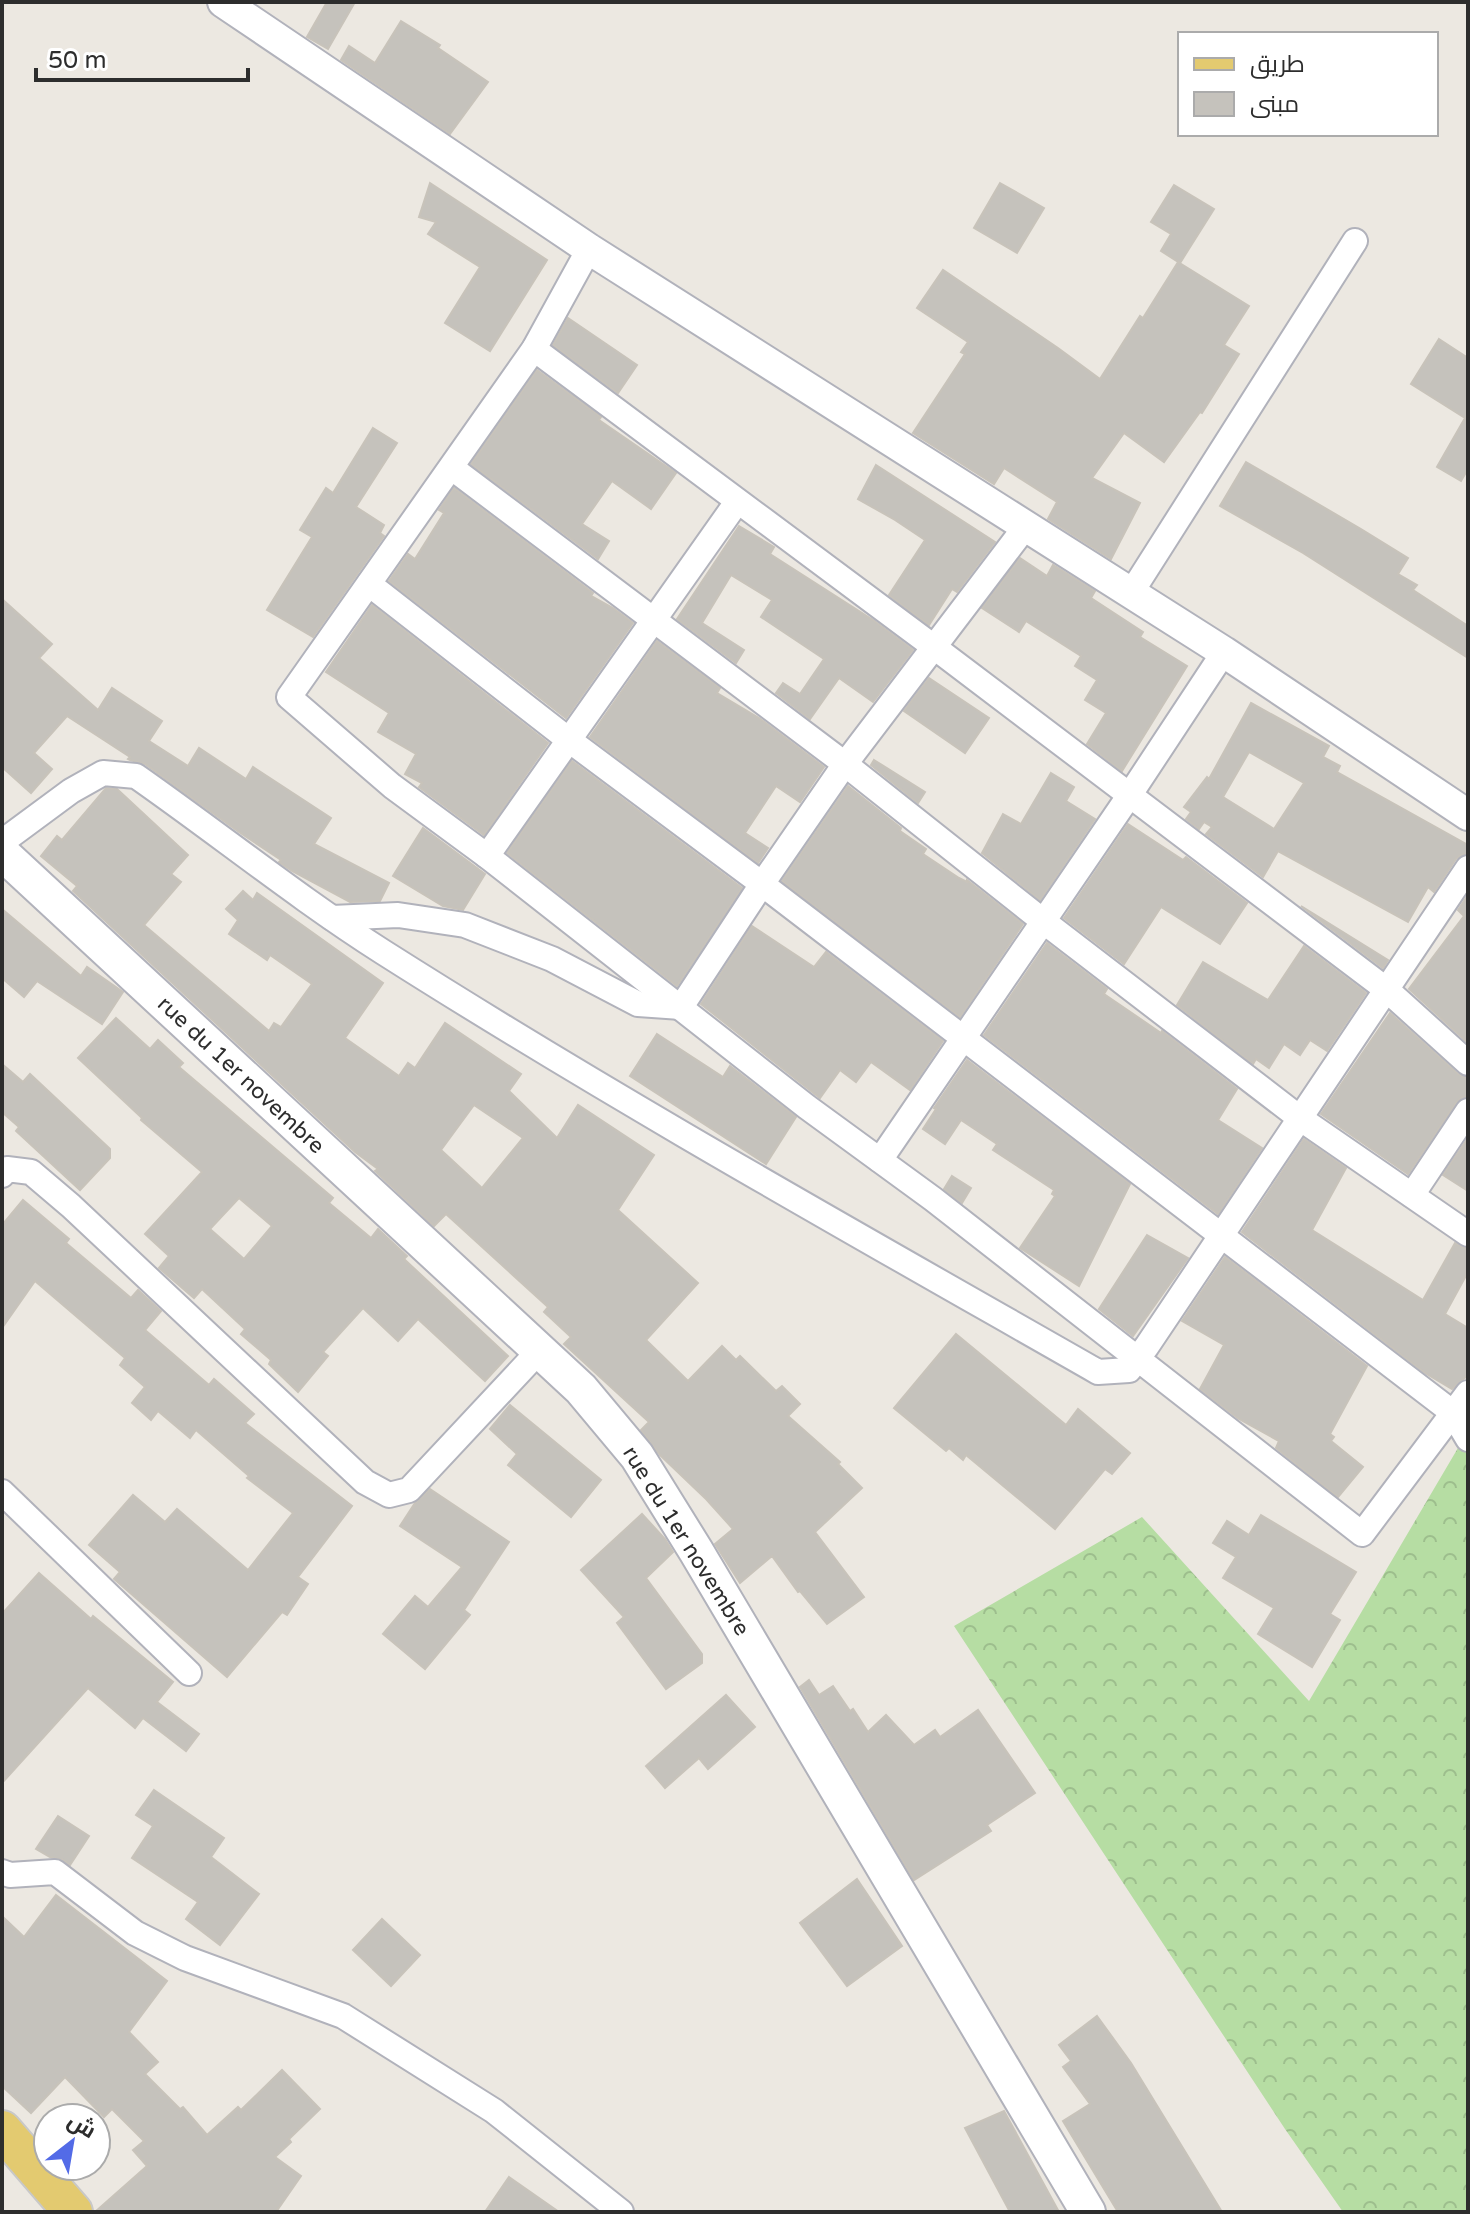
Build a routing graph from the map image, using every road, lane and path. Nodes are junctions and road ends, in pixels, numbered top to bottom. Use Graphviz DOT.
graph roads {
  1 [pos="223,2"];
  2 [pos="1355,241"];
  3 [pos="589,249"];
  4 [pos="534,349"];
  5 [pos="452,468"];
  6 [pos="737,502"];
  7 [pos="1026,526"];
  8 [pos="369,584"];
  9 [pos="1131,593"];
  10 [pos="655,619"];
  11 [pos="934,647"];
  12 [pos="1224,652"];
  13 [pos="569,740"];
  14 [pos="845,764"];
  15 [pos="1129,796"];
  16 [pos="1468,815"];
  17 [pos="2,842"];
  18 [pos="2,853"];
  19 [pos="487,856"];
  20 [pos="1468,868"];
  21 [pos="762,884"];
  22 [pos="332,918"];
  23 [pos="1043,921"];
  24 [pos="1387,990"];
  25 [pos="681,1007"];
  26 [pos="962,1039"];
  27 [pos="1468,1063"];
  28 [pos="1468,1111"];
  29 [pos="1301,1119"];
  30 [pos="880,1160"];
  31 [pos="2,1175"];
  32 [pos="1412,1195"];
  33 [pos="1468,1234"];
  34 [pos="1221,1236"];
  35 [pos="539,1351"];
  36 [pos="1137,1358"];
  37 [pos="1468,1393"];
  38 [pos="1452,1412"];
  39 [pos="1468,1439"];
  40 [pos="2,1492"];
  41 [pos="189,1673"];
  42 [pos="2,1872"];
  43 [pos="2,2130"];
  44 [pos="73,2212"];
  45 [pos="621,2212"];
  46 [pos="1088,2212"];
  1 -- 3 [label="street"];
  2 -- 9 [label="street"];
  3 -- 4 [label="street"];
  3 -- 7 [label="street"];
  4 -- 5 [label="street"];
  4 -- 6 [label="street"];
  5 -- 8 [label="street"];
  5 -- 10 [label="street"];
  6 -- 10 [label="street"];
  6 -- 11 [label="street"];
  7 -- 9 [label="street"];
  7 -- 11 [label="street"];
  8 -- 13 [label="street"];
  8 -- 19 [label="street"];
  9 -- 12 [label="street"];
  10 -- 13 [label="street"];
  10 -- 14 [label="street"];
  11 -- 14 [label="street"];
  11 -- 15 [label="street"];
  12 -- 15 [label="street"];
  12 -- 16 [label="street"];
  13 -- 19 [label="street"];
  13 -- 21 [label="street"];
  14 -- 21 [label="street"];
  14 -- 23 [label="street"];
  15 -- 23 [label="street"];
  15 -- 24 [label="street"];
  17 -- 22 [label="street"];
  18 -- 35 [label="main road, rue du 1er novembre"];
  19 -- 25 [label="street"];
  20 -- 24 [label="street"];
  21 -- 25 [label="street"];
  21 -- 26 [label="street"];
  22 -- 25 [label="street"];
  22 -- 36 [label="street"];
  23 -- 26 [label="street"];
  23 -- 29 [label="street"];
  24 -- 27 [label="street"];
  24 -- 29 [label="street"];
  25 -- 30 [label="street"];
  26 -- 30 [label="street"];
  26 -- 34 [label="street"];
  28 -- 32 [label="street"];
  29 -- 32 [label="street"];
  29 -- 34 [label="street"];
  30 -- 36 [label="street"];
  31 -- 35 [label="street"];
  32 -- 33 [label="street"];
  34 -- 36 [label="street"];
  34 -- 38 [label="street"];
  35 -- 46 [label="main road, rue du 1er novembre"];
  36 -- 38 [label="street"];
  37 -- 38 [label="street"];
  38 -- 39 [label="street"];
  40 -- 41 [label="street"];
  42 -- 45 [label="street"];
  43 -- 44 [label="main road"];
}
